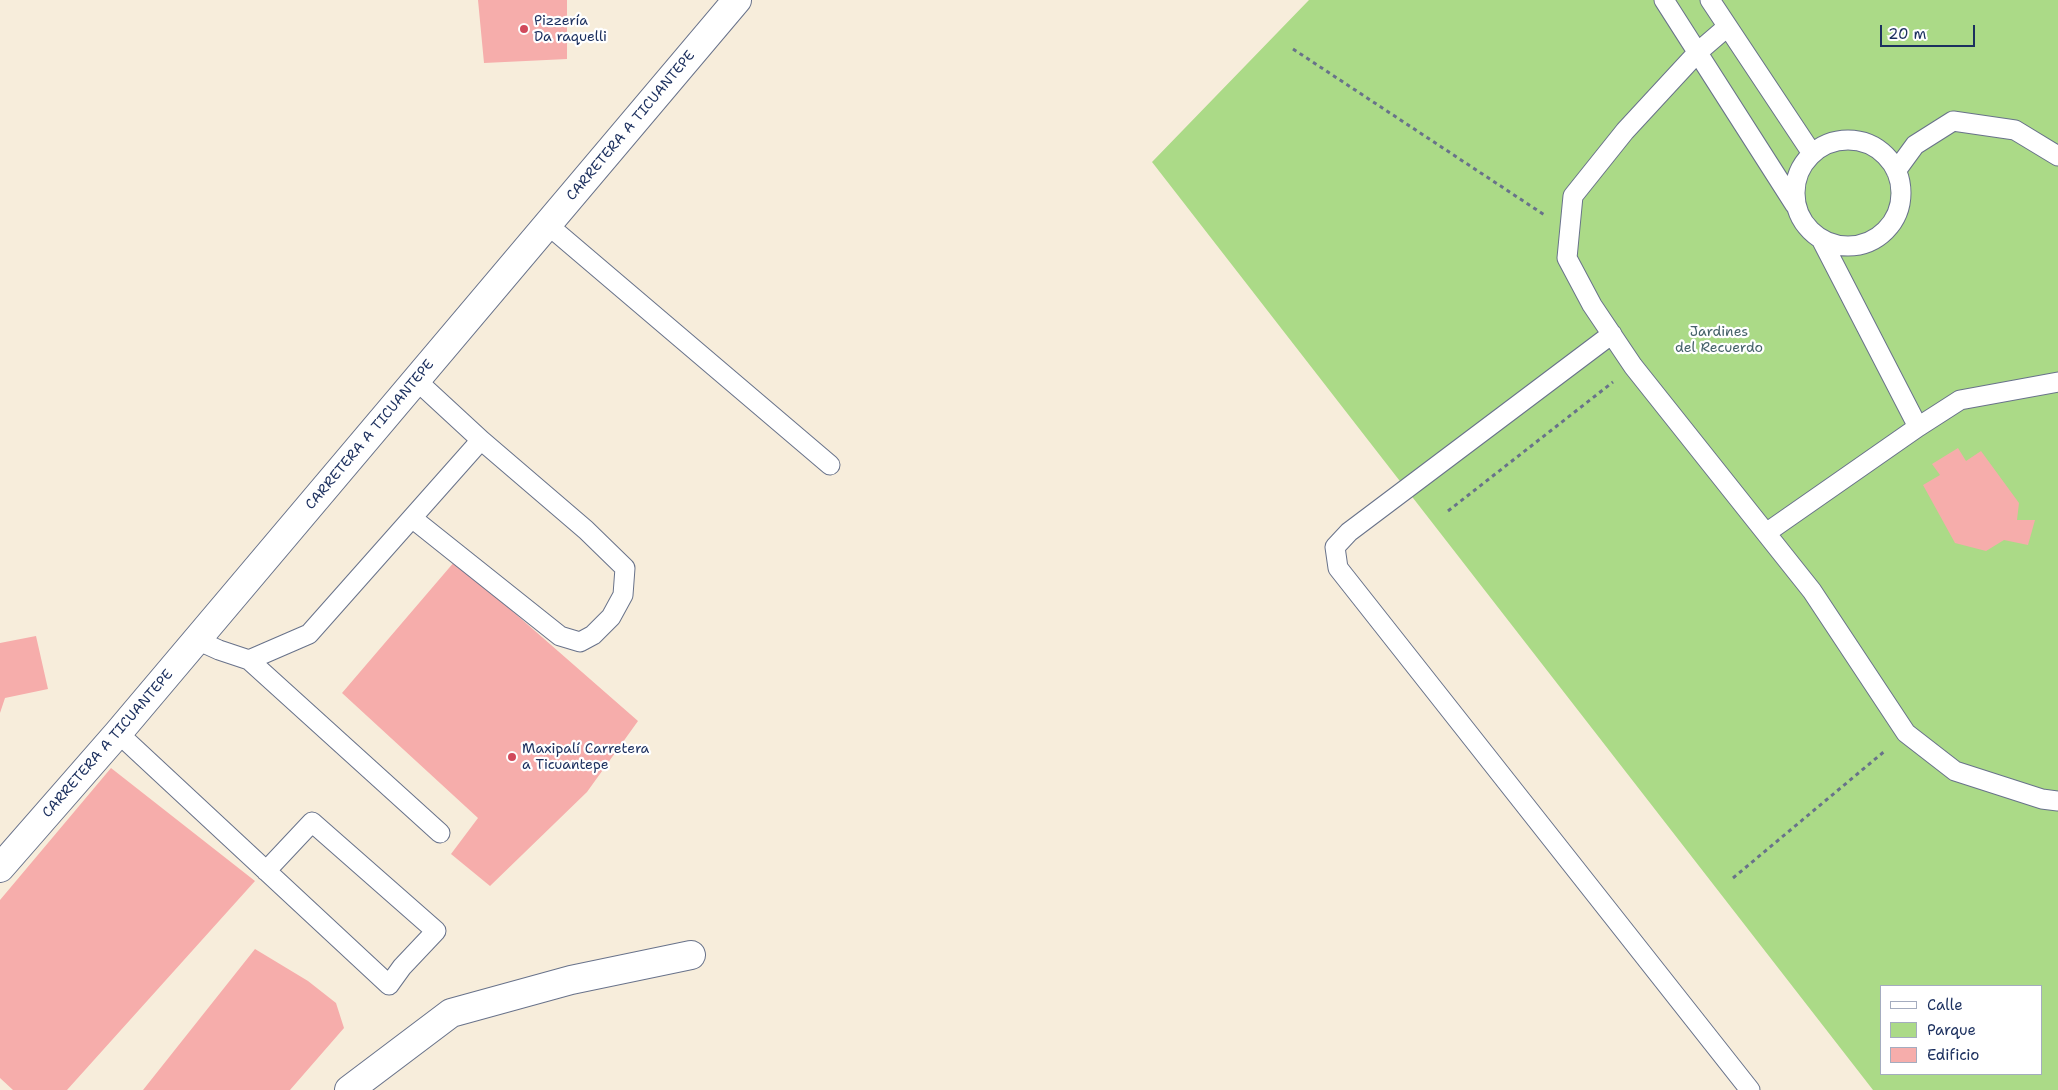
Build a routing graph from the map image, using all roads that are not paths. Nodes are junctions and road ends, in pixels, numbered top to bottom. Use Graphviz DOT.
graph roads {
  1 [pos="737,0"];
  2 [pos="1664,0"];
  3 [pos="1710,0"];
  4 [pos="1727,27"];
  5 [pos="1698,52"];
  6 [pos="1811,152"];
  7 [pos="2058,156"];
  8 [pos="1896,171"];
  9 [pos="1796,206"];
  10 [pos="548,225"];
  11 [pos="1822,241"];
  12 [pos="1612,334"];
  13 [pos="416,380"];
  14 [pos="2058,382"];
  15 [pos="1918,427"];
  16 [pos="481,440"];
  17 [pos="830,466"];
  18 [pos="412,518"];
  19 [pos="1766,533"];
  20 [pos="197,640"];
  21 [pos="249,660"];
  22 [pos="118,733"];
  23 [pos="2058,801"];
  24 [pos="440,833"];
  25 [pos="0,868"];
  26 [pos="266,871"];
  27 [pos="691,955"];
  28 [pos="348,1090"];
  29 [pos="1750,1090"];
  1 -- 10 [label="main road, CARRETERA A TICUANTEPE"];
  2 -- 5 [label="lane"];
  3 -- 4 [label="lane"];
  4 -- 5 [label="lane"];
  4 -- 6 [label="lane"];
  5 -- 9 [label="lane"];
  5 -- 12 [label="lane"];
  6 -- 8 [label="lane"];
  6 -- 9 [label="lane"];
  7 -- 8 [label="lane"];
  8 -- 11 [label="lane"];
  9 -- 11 [label="lane"];
  10 -- 13 [label="main road, CARRETERA A TICUANTEPE"];
  10 -- 17 [label="lane"];
  11 -- 15 [label="lane"];
  12 -- 19 [label="lane"];
  12 -- 29 [label="lane"];
  13 -- 16 [label="lane"];
  13 -- 20 [label="main road, CARRETERA A TICUANTEPE"];
  14 -- 15 [label="lane"];
  15 -- 19 [label="lane"];
  16 -- 18 [label="lane"];
  16 -- 18 [label="lane"];
  18 -- 21 [label="lane"];
  19 -- 23 [label="lane"];
  20 -- 21 [label="lane"];
  20 -- 22 [label="main road, CARRETERA A TICUANTEPE"];
  21 -- 24 [label="lane"];
  22 -- 25 [label="main road, CARRETERA A TICUANTEPE"];
  22 -- 26 [label="lane"];
  26 -- 26 [label="lane"];
  27 -- 28 [label="main road"];
}
